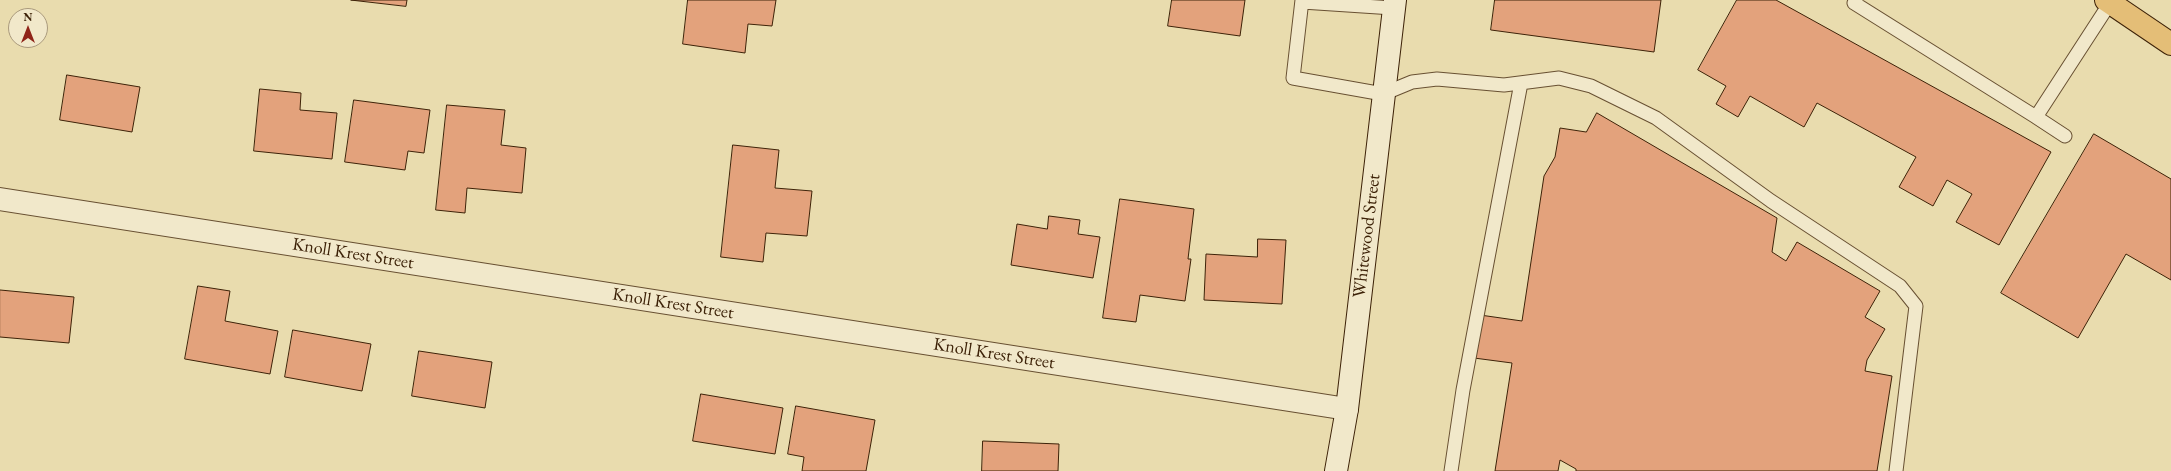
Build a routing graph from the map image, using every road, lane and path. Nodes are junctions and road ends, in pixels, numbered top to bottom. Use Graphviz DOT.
graph roads {
  1 [pos="1302,1"];
  2 [pos="1853,1"];
  3 [pos="2108,1"];
  4 [pos="1394,4"];
  5 [pos="2171,44"];
  6 [pos="1521,83"];
  7 [pos="1383,94"];
  8 [pos="2036,117"];
  9 [pos="2065,136"];
  10 [pos="0,199"];
  11 [pos="1347,409"];
  12 [pos="1336,471"];
  13 [pos="1451,471"];
  14 [pos="1896,471"];
  1 -- 4 [label="lane"];
  1 -- 7 [label="lane"];
  2 -- 8 [label="lane"];
  3 -- 5 [label="main road"];
  3 -- 8 [label="lane"];
  4 -- 7 [label="street, Whitewood Street"];
  6 -- 7 [label="lane"];
  6 -- 13 [label="lane"];
  6 -- 14 [label="lane"];
  7 -- 11 [label="street, Whitewood Street"];
  8 -- 9 [label="lane"];
  10 -- 11 [label="street, Knoll Krest Street"];
  11 -- 12 [label="street, Whitewood Street"];
}
